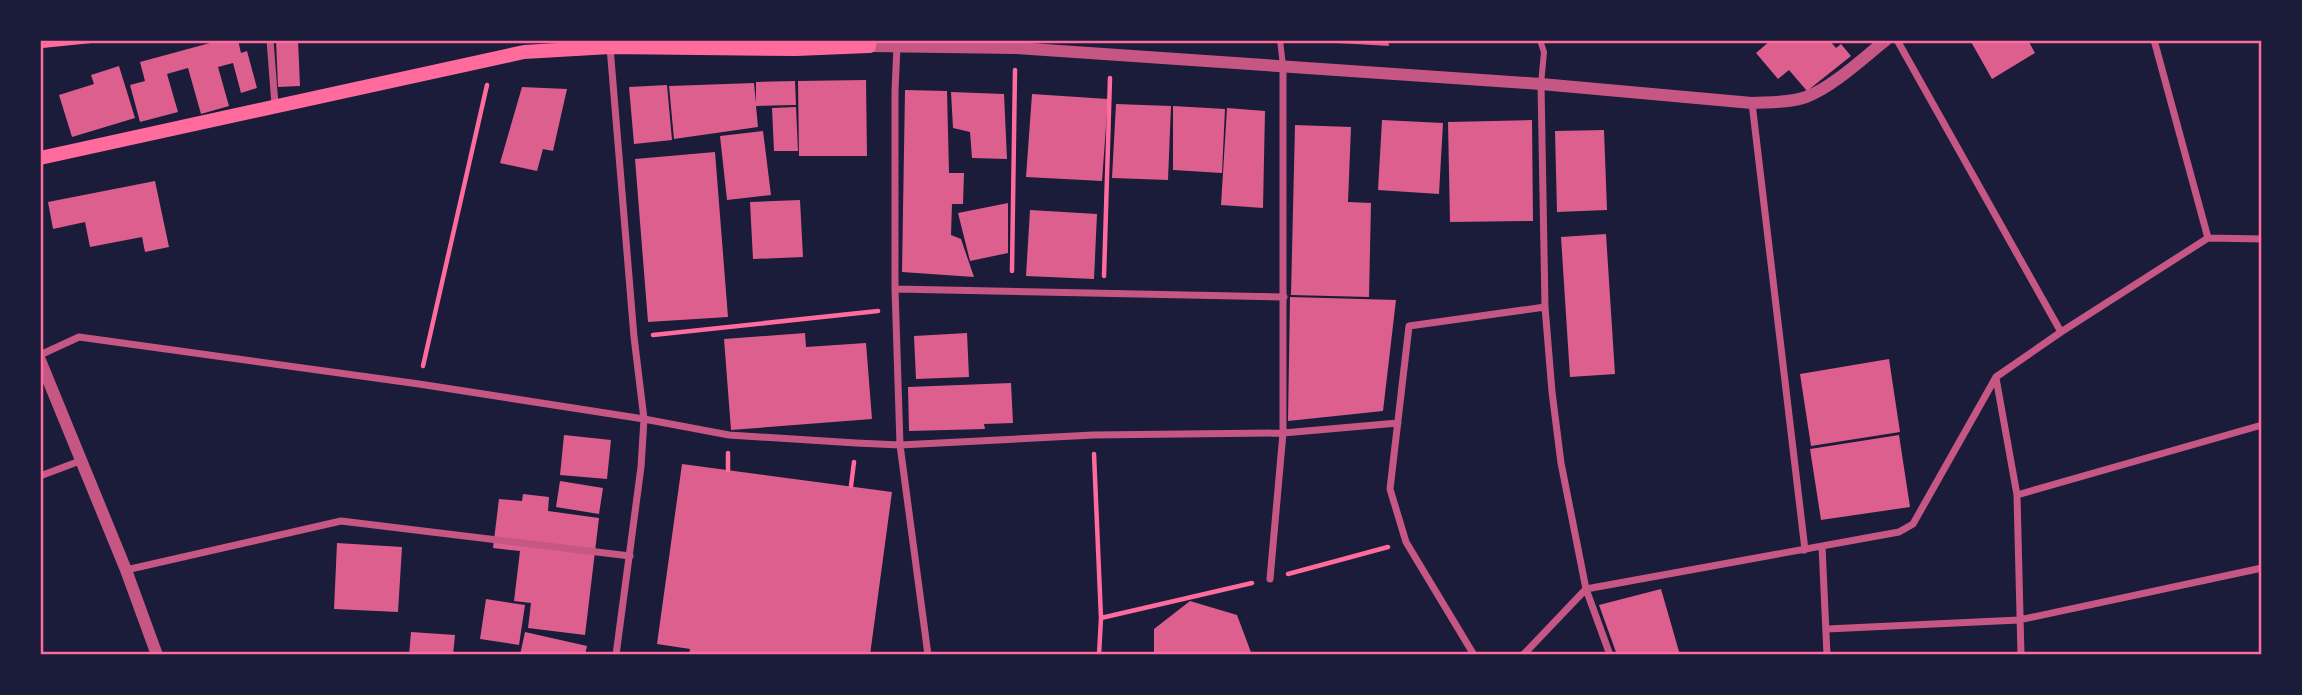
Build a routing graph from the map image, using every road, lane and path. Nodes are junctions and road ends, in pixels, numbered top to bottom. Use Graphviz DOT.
graph roads {
  1 [pos="99,40"];
  2 [pos="270,40"];
  3 [pos="1280,40"];
  4 [pos="1540,40"];
  5 [pos="1886,40"];
  6 [pos="1897,40"];
  7 [pos="2154,40"];
  8 [pos="91,41"];
  9 [pos="869,43"];
  10 [pos="40,46"];
  11 [pos="524,46"];
  12 [pos="897,46"];
  13 [pos="610,47"];
  14 [pos="1016,48"];
  15 [pos="1111,56"];
  16 [pos="493,58"];
  17 [pos="1283,68"];
  18 [pos="1541,83"];
  19 [pos="1752,103"];
  20 [pos="275,105"];
  21 [pos="40,158"];
  22 [pos="2208,238"];
  23 [pos="2262,239"];
  24 [pos="895,289"];
  25 [pos="1012,292"];
  26 [pos="1103,294"];
  27 [pos="1284,297"];
  28 [pos="1545,307"];
  29 [pos="896,309"];
  30 [pos="2061,332"];
  31 [pos="634,337"];
  32 [pos="40,357"];
  33 [pos="1996,377"];
  34 [pos="419,384"];
  35 [pos="645,419"];
  36 [pos="1398,423"];
  37 [pos="2262,425"];
  38 [pos="1283,433"];
  39 [pos="1093,435"];
  40 [pos="900,445"];
  41 [pos="80,461"];
  42 [pos="40,476"];
  43 [pos="2017,495"];
  44 [pos="1406,542"];
  45 [pos="1822,546"];
  46 [pos="1805,550"];
  47 [pos="630,556"];
  48 [pos="2262,568"];
  49 [pos="126,570"];
  50 [pos="1270,579"];
  51 [pos="1586,589"];
  52 [pos="1101,618"];
  53 [pos="2019,620"];
  54 [pos="1827,629"];
  55 [pos="157,655"];
  56 [pos="616,655"];
  57 [pos="928,655"];
  58 [pos="1099,655"];
  59 [pos="1475,655"];
  60 [pos="1522,655"];
  61 [pos="1610,655"];
  62 [pos="1827,655"];
  63 [pos="2021,655"];
  1 -- 8 [label="path"];
  2 -- 20 [label="street"];
  3 -- 17 [label="street"];
  4 -- 18 [label="street"];
  5 -- 19 [label="street"];
  6 -- 30 [label="street"];
  7 -- 22 [label="street"];
  8 -- 10 [label="path"];
  9 -- 12 [label="street"];
  9 -- 13 [label="main road"];
  11 -- 13 [label="main road"];
  11 -- 16 [label="main road"];
  12 -- 14 [label="street"];
  12 -- 24 [label="street"];
  13 -- 31 [label="street"];
  14 -- 15 [label="street"];
  14 -- 25 [label="path"];
  15 -- 17 [label="street"];
  15 -- 26 [label="path"];
  16 -- 20 [label="main road"];
  16 -- 34 [label="path"];
  17 -- 18 [label="street"];
  17 -- 27 [label="street"];
  18 -- 19 [label="street"];
  18 -- 28 [label="street"];
  19 -- 46 [label="street"];
  20 -- 21 [label="main road"];
  22 -- 23 [label="street"];
  22 -- 30 [label="street"];
  24 -- 25 [label="street"];
  24 -- 29 [label="street"];
  25 -- 26 [label="street"];
  26 -- 27 [label="street"];
  27 -- 38 [label="street"];
  28 -- 36 [label="street"];
  28 -- 51 [label="street"];
  29 -- 31 [label="path"];
  29 -- 40 [label="street"];
  30 -- 33 [label="street"];
  31 -- 35 [label="street"];
  32 -- 34 [label="street"];
  32 -- 41 [label="street"];
  33 -- 43 [label="street"];
  33 -- 45 [label="street"];
  34 -- 35 [label="street"];
  35 -- 40 [label="street"];
  35 -- 47 [label="street"];
  36 -- 38 [label="street"];
  36 -- 44 [label="street"];
  37 -- 43 [label="street"];
  38 -- 39 [label="street"];
  38 -- 50 [label="street"];
  39 -- 40 [label="street"];
  39 -- 52 [label="path"];
  40 -- 57 [label="street"];
  41 -- 42 [label="street"];
  41 -- 49 [label="street"];
  43 -- 53 [label="street"];
  44 -- 50 [label="path"];
  44 -- 59 [label="street"];
  45 -- 46 [label="street"];
  45 -- 54 [label="street"];
  46 -- 51 [label="street"];
  47 -- 49 [label="street"];
  47 -- 56 [label="street"];
  48 -- 53 [label="street"];
  49 -- 55 [label="street"];
  50 -- 52 [label="path"];
  51 -- 60 [label="street"];
  51 -- 61 [label="street"];
  52 -- 58 [label="path"];
  53 -- 54 [label="street"];
  53 -- 63 [label="street"];
  54 -- 62 [label="street"];
}
